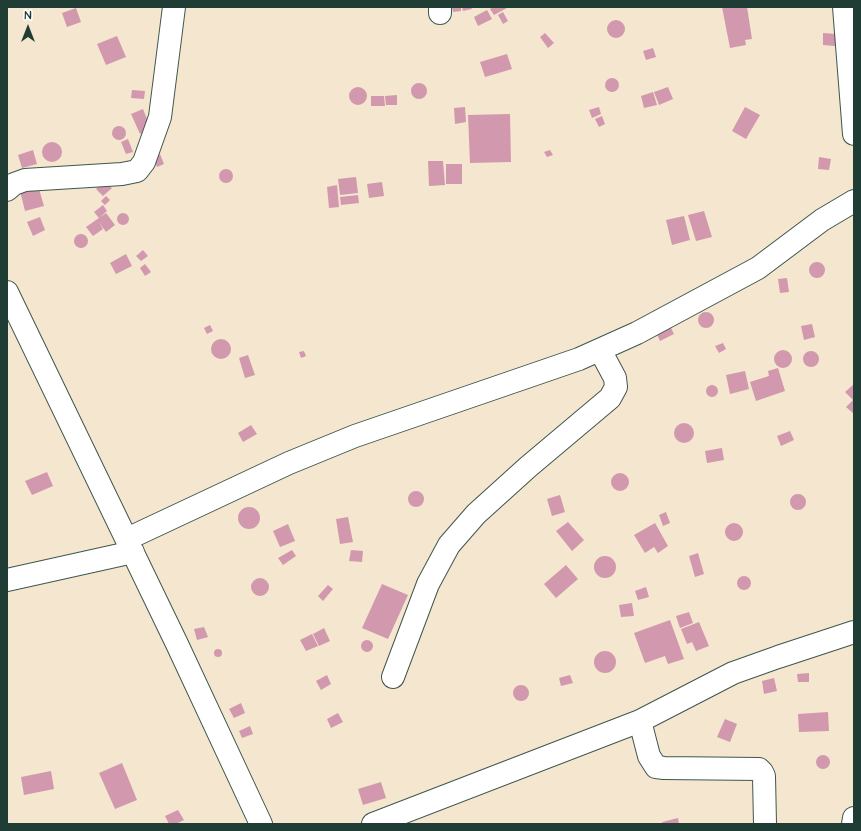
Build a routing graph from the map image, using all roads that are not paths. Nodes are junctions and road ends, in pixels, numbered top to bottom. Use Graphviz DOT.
graph roads {
  1 [pos="174,7"];
  2 [pos="844,7"];
  3 [pos="854,134"];
  4 [pos="7,190"];
  5 [pos="854,201"];
  6 [pos="7,292"];
  7 [pos="600,350"];
  8 [pos="130,546"];
  9 [pos="7,580"];
  10 [pos="854,632"];
  11 [pos="393,677"];
  12 [pos="640,721"];
  13 [pos="854,818"];
  14 [pos="254,823"];
  15 [pos="373,824"];
  16 [pos="765,824"];
  17 [pos="853,824"];
  1 -- 4 [label="street"];
  2 -- 3 [label="street"];
  5 -- 7 [label="street"];
  6 -- 8 [label="street"];
  7 -- 8 [label="street"];
  7 -- 11 [label="street"];
  8 -- 9 [label="street"];
  8 -- 14 [label="street"];
  10 -- 12 [label="street"];
  12 -- 15 [label="street"];
  12 -- 16 [label="street"];
  13 -- 17 [label="street"];
}
